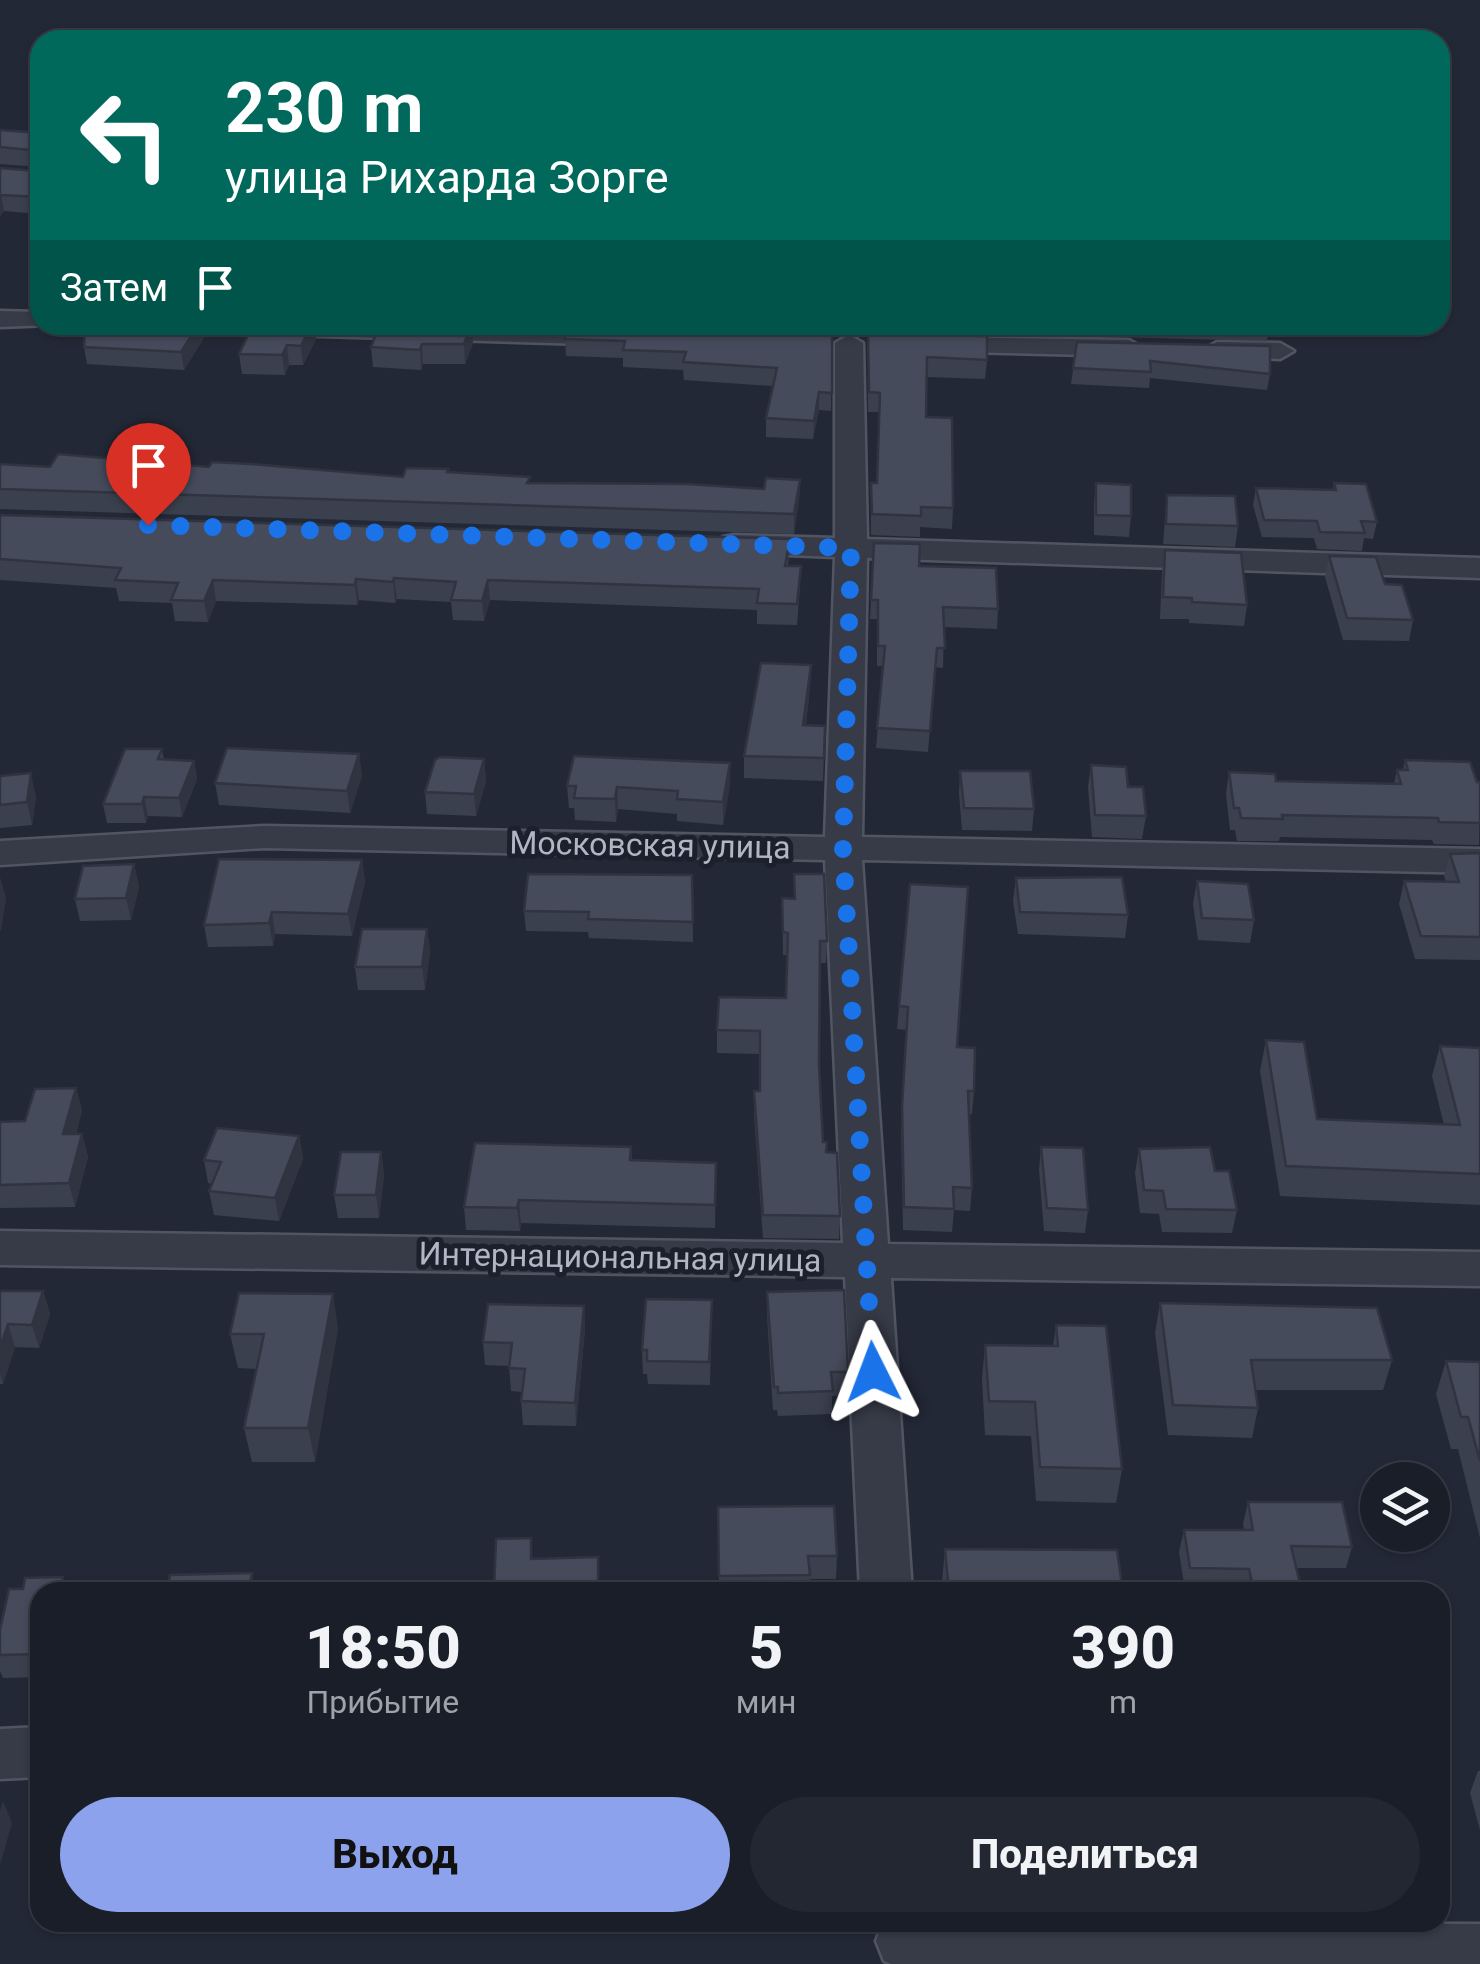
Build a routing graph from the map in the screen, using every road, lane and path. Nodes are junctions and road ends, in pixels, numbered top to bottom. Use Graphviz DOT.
graph roads {
  1 [pos="0,319"];
  2 [pos="30,320"];
  3 [pos="552,335"];
  4 [pos="652,338"];
  5 [pos="849,343"];
  6 [pos="908,344"];
  7 [pos="1280,351"];
  8 [pos="694,543"];
  9 [pos="851,548"];
  10 [pos="1480,568"];
  11 [pos="843,849"];
  12 [pos="0,853"];
  13 [pos="1480,862"];
  14 [pos="0,1248"];
  15 [pos="866,1261"];
  16 [pos="1480,1269"];
  17 [pos="885,1582"];
  18 [pos="30,1752"];
  19 [pos="0,1754"];
  20 [pos="905,1942"];
  21 [pos="1480,1952"];
  1 -- 2 [label="street"];
  3 -- 4 [label="street"];
  5 -- 9 [label="street"];
  6 -- 7 [label="street"];
  8 -- 9 [label="street"];
  9 -- 10 [label="street"];
  9 -- 11 [label="street"];
  11 -- 12 [label="street, Московская улица"];
  11 -- 13 [label="street, Московская улица"];
  11 -- 15 [label="street"];
  14 -- 15 [label="street, Интернациональная улица"];
  15 -- 16 [label="street, Интернациональная улица"];
  15 -- 17 [label="street"];
  18 -- 19 [label="street"];
  20 -- 21 [label="street"];
}
